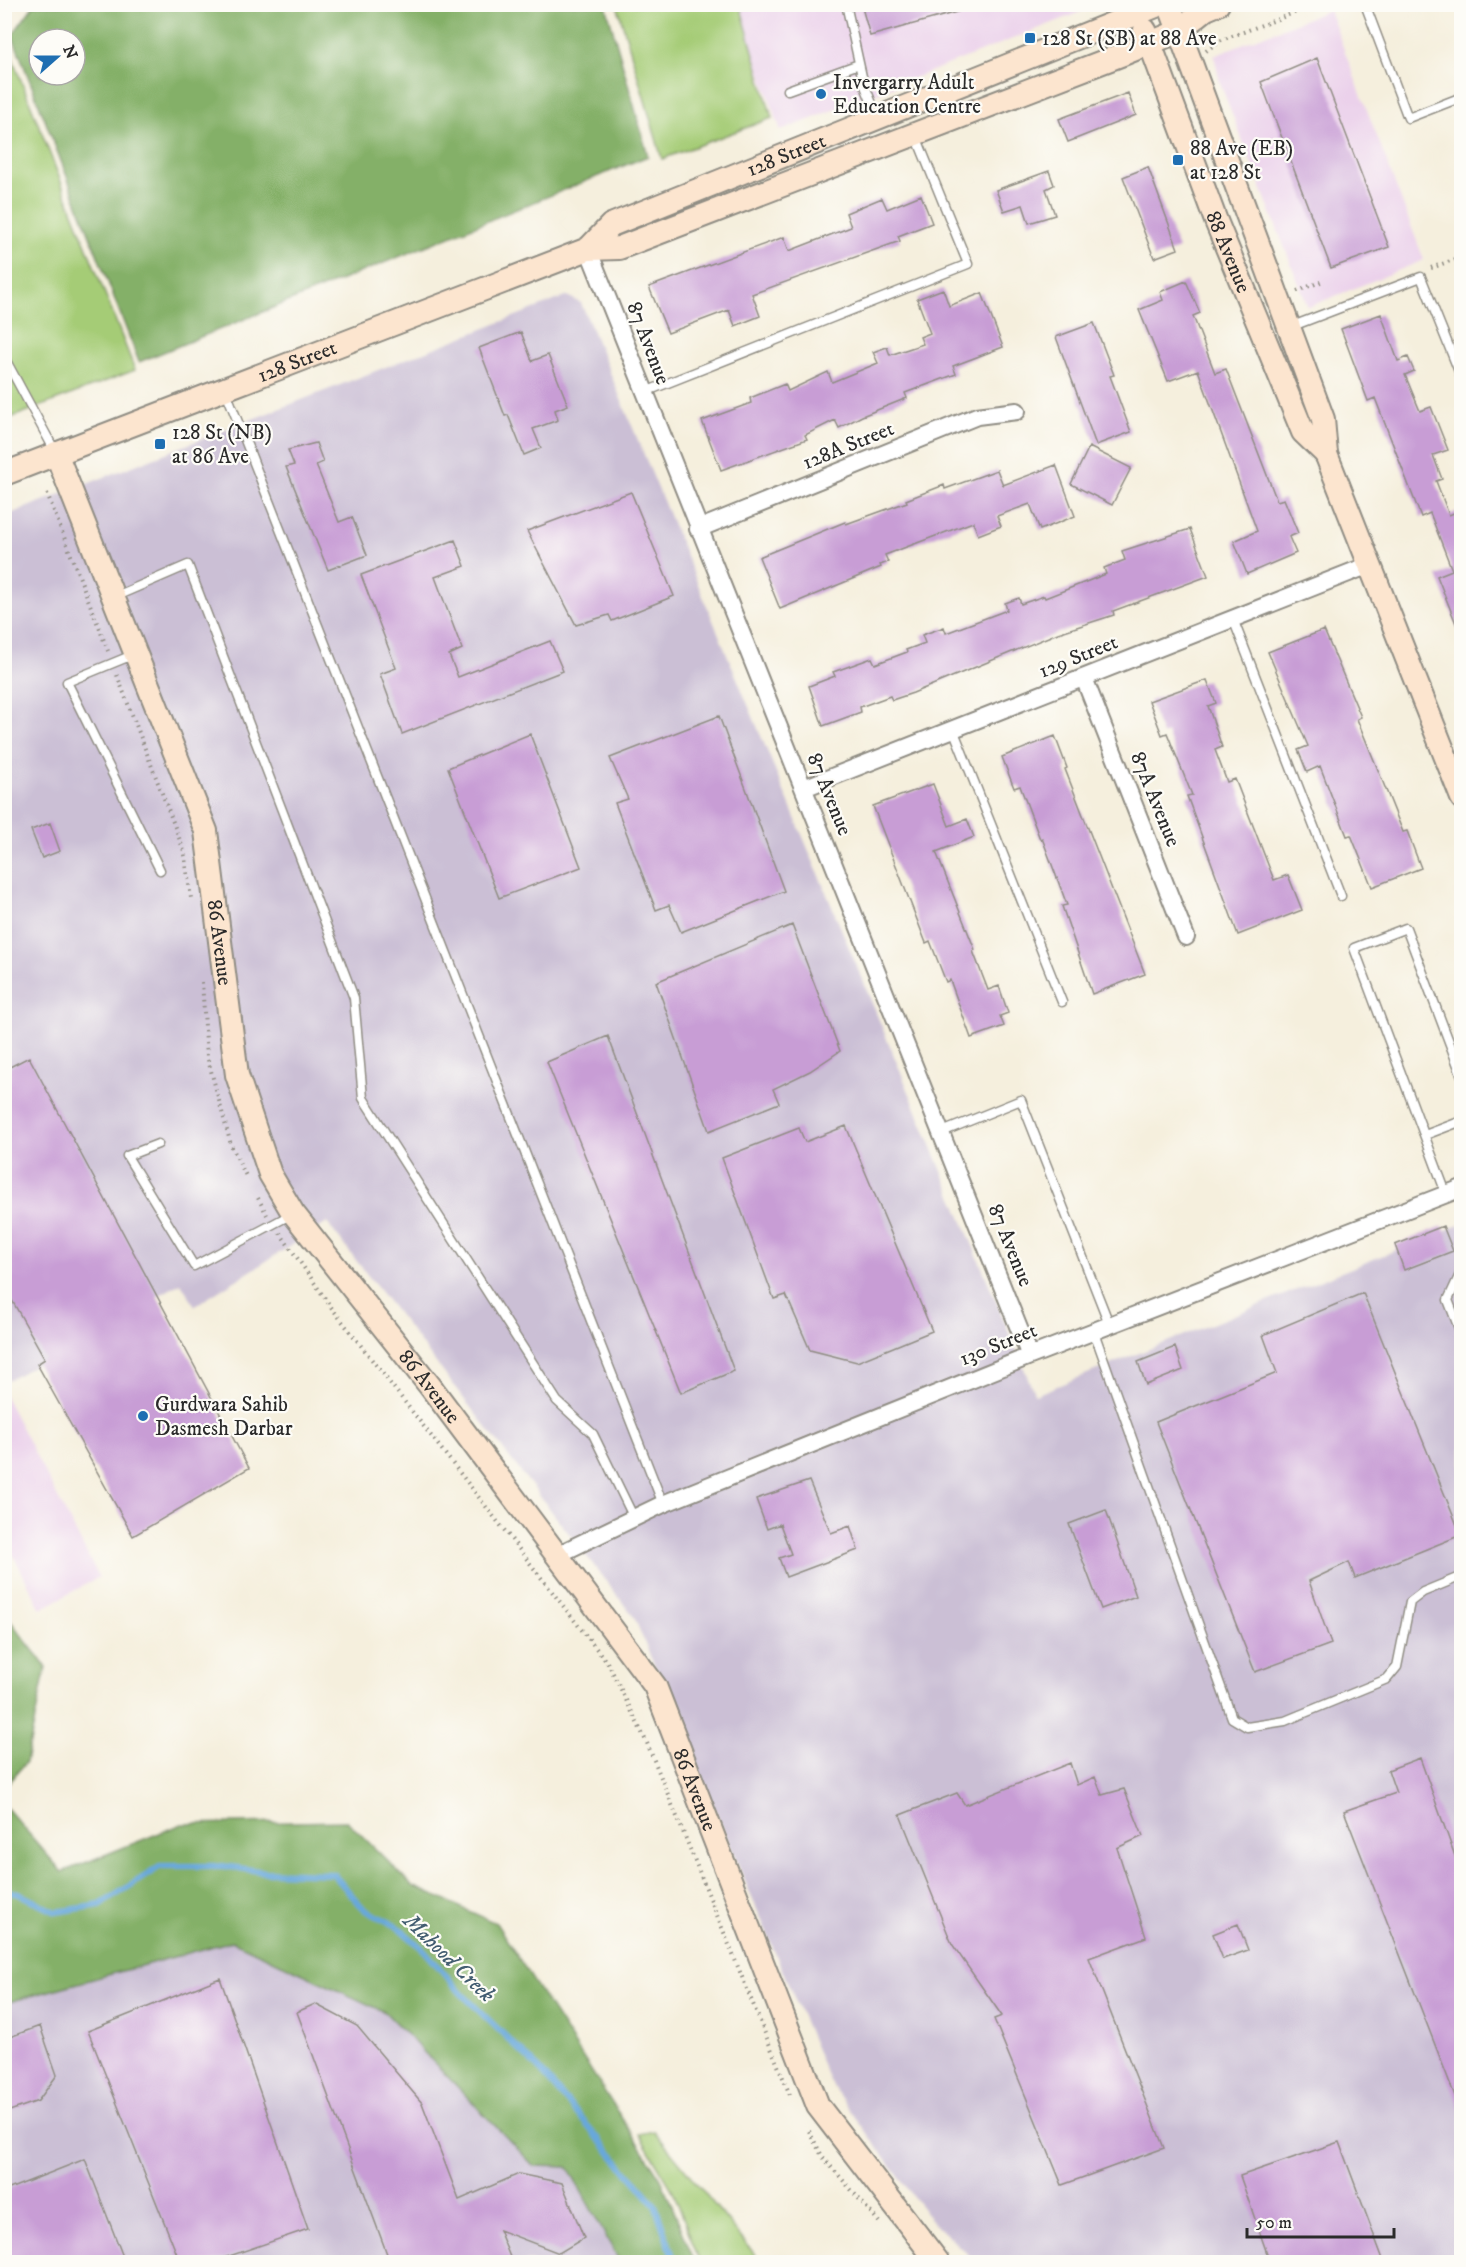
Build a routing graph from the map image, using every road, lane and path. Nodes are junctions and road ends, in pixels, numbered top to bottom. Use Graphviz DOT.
graph roads {
  1 [pos="846,4"];
  2 [pos="1161,4"];
  3 [pos="1169,4"];
  4 [pos="1183,4"];
  5 [pos="1318,4"];
  6 [pos="1365,4"];
  7 [pos="1212,7"];
  8 [pos="1139,9"];
  9 [pos="1177,32"];
  10 [pos="1149,43"];
  11 [pos="1203,52"];
  12 [pos="859,64"];
  13 [pos="788,90"];
  14 [pos="1461,97"];
  15 [pos="878,118"];
  16 [pos="915,134"];
  17 [pos="588,249"];
  18 [pos="1461,257"];
  19 [pos="1425,271"];
  20 [pos="1323,281"];
  21 [pos="1296,291"];
  22 [pos="1290,327"];
  23 [pos="4,357"];
  24 [pos="1461,380"];
  25 [pos="225,389"];
  26 [pos="645,392"];
  27 [pos="1017,411"];
  28 [pos="57,453"];
  29 [pos="1326,454"];
  30 [pos="4,474"];
  31 [pos="698,529"];
  32 [pos="1369,565"];
  33 [pos="114,598"];
  34 [pos="1233,619"];
  35 [pos="136,653"];
  36 [pos="1084,678"];
  37 [pos="953,729"];
  38 [pos="804,788"];
  39 [pos="1461,798"];
  40 [pos="160,870"];
  41 [pos="1341,896"];
  42 [pos="1186,937"];
  43 [pos="1062,1002"];
  44 [pos="1461,1076"];
  45 [pos="1461,1121"];
  46 [pos="942,1132"];
  47 [pos="1425,1135"];
  48 [pos="158,1144"];
  49 [pos="1454,1191"];
  50 [pos="292,1213"];
  51 [pos="1461,1270"];
  52 [pos="1102,1329"];
  53 [pos="1461,1336"];
  54 [pos="1030,1356"];
  55 [pos="663,1503"];
  56 [pos="634,1518"];
  57 [pos="557,1556"];
  58 [pos="1461,1576"];
  59 [pos="938,2262"];
  1 -- 12 [label="lane"];
  2 -- 8 [label="main road, 128 Street"];
  3 -- 9 [label="main road, 88 Avenue"];
  4 -- 7 [label="main road"];
  5 -- 11 [label="path"];
  6 -- 14 [label="lane"];
  7 -- 9 [label="main road"];
  8 -- 10 [label="main road, 88 Avenue"];
  8 -- 15 [label="main road, 128 Street"];
  9 -- 10 [label="main road, 128 Street"];
  9 -- 22 [label="main road, 88 Avenue"];
  10 -- 16 [label="main road, 128 Street"];
  10 -- 29 [label="main road, 88 Avenue"];
  12 -- 13 [label="lane"];
  12 -- 15 [label="lane"];
  15 -- 17 [label="main road, 128 Street"];
  16 -- 17 [label="main road, 128 Street"];
  16 -- 26 [label="lane"];
  17 -- 25 [label="main road, 128 Street"];
  17 -- 26 [label="street, 87 Avenue"];
  18 -- 19 [label="path"];
  20 -- 21 [label="path"];
  22 -- 24 [label="lane"];
  22 -- 29 [label="main road, 88 Avenue"];
  23 -- 28 [label="lane"];
  25 -- 28 [label="main road, 128 Street"];
  25 -- 55 [label="lane"];
  26 -- 31 [label="street, 87 Avenue"];
  27 -- 31 [label="street, 128A Street"];
  28 -- 30 [label="main road, 128 Street"];
  28 -- 33 [label="main road, 86 Avenue"];
  29 -- 32 [label="main road, 88 Avenue"];
  31 -- 38 [label="street, 87 Avenue"];
  32 -- 34 [label="street, 129 Street"];
  32 -- 39 [label="main road, 88 Avenue"];
  33 -- 35 [label="main road, 86 Avenue"];
  33 -- 56 [label="lane"];
  34 -- 36 [label="street, 129 Street"];
  34 -- 41 [label="lane"];
  35 -- 40 [label="lane"];
  35 -- 50 [label="main road, 86 Avenue"];
  36 -- 37 [label="street, 129 Street"];
  36 -- 42 [label="street, 87A Avenue"];
  37 -- 38 [label="street, 129 Street"];
  37 -- 43 [label="lane"];
  38 -- 46 [label="street, 87 Avenue"];
  44 -- 47 [label="lane"];
  45 -- 47 [label="lane"];
  46 -- 52 [label="lane"];
  46 -- 54 [label="street, 87 Avenue"];
  47 -- 49 [label="lane"];
  48 -- 50 [label="lane"];
  49 -- 52 [label="street, 130 Street"];
  50 -- 57 [label="main road, 86 Avenue"];
  51 -- 53 [label="lane"];
  52 -- 54 [label="street, 130 Street"];
  52 -- 58 [label="lane"];
  54 -- 55 [label="street, 130 Street"];
  55 -- 56 [label="street, 130 Street"];
  56 -- 57 [label="street, 130 Street"];
  57 -- 59 [label="main road, 86 Avenue"];
}
